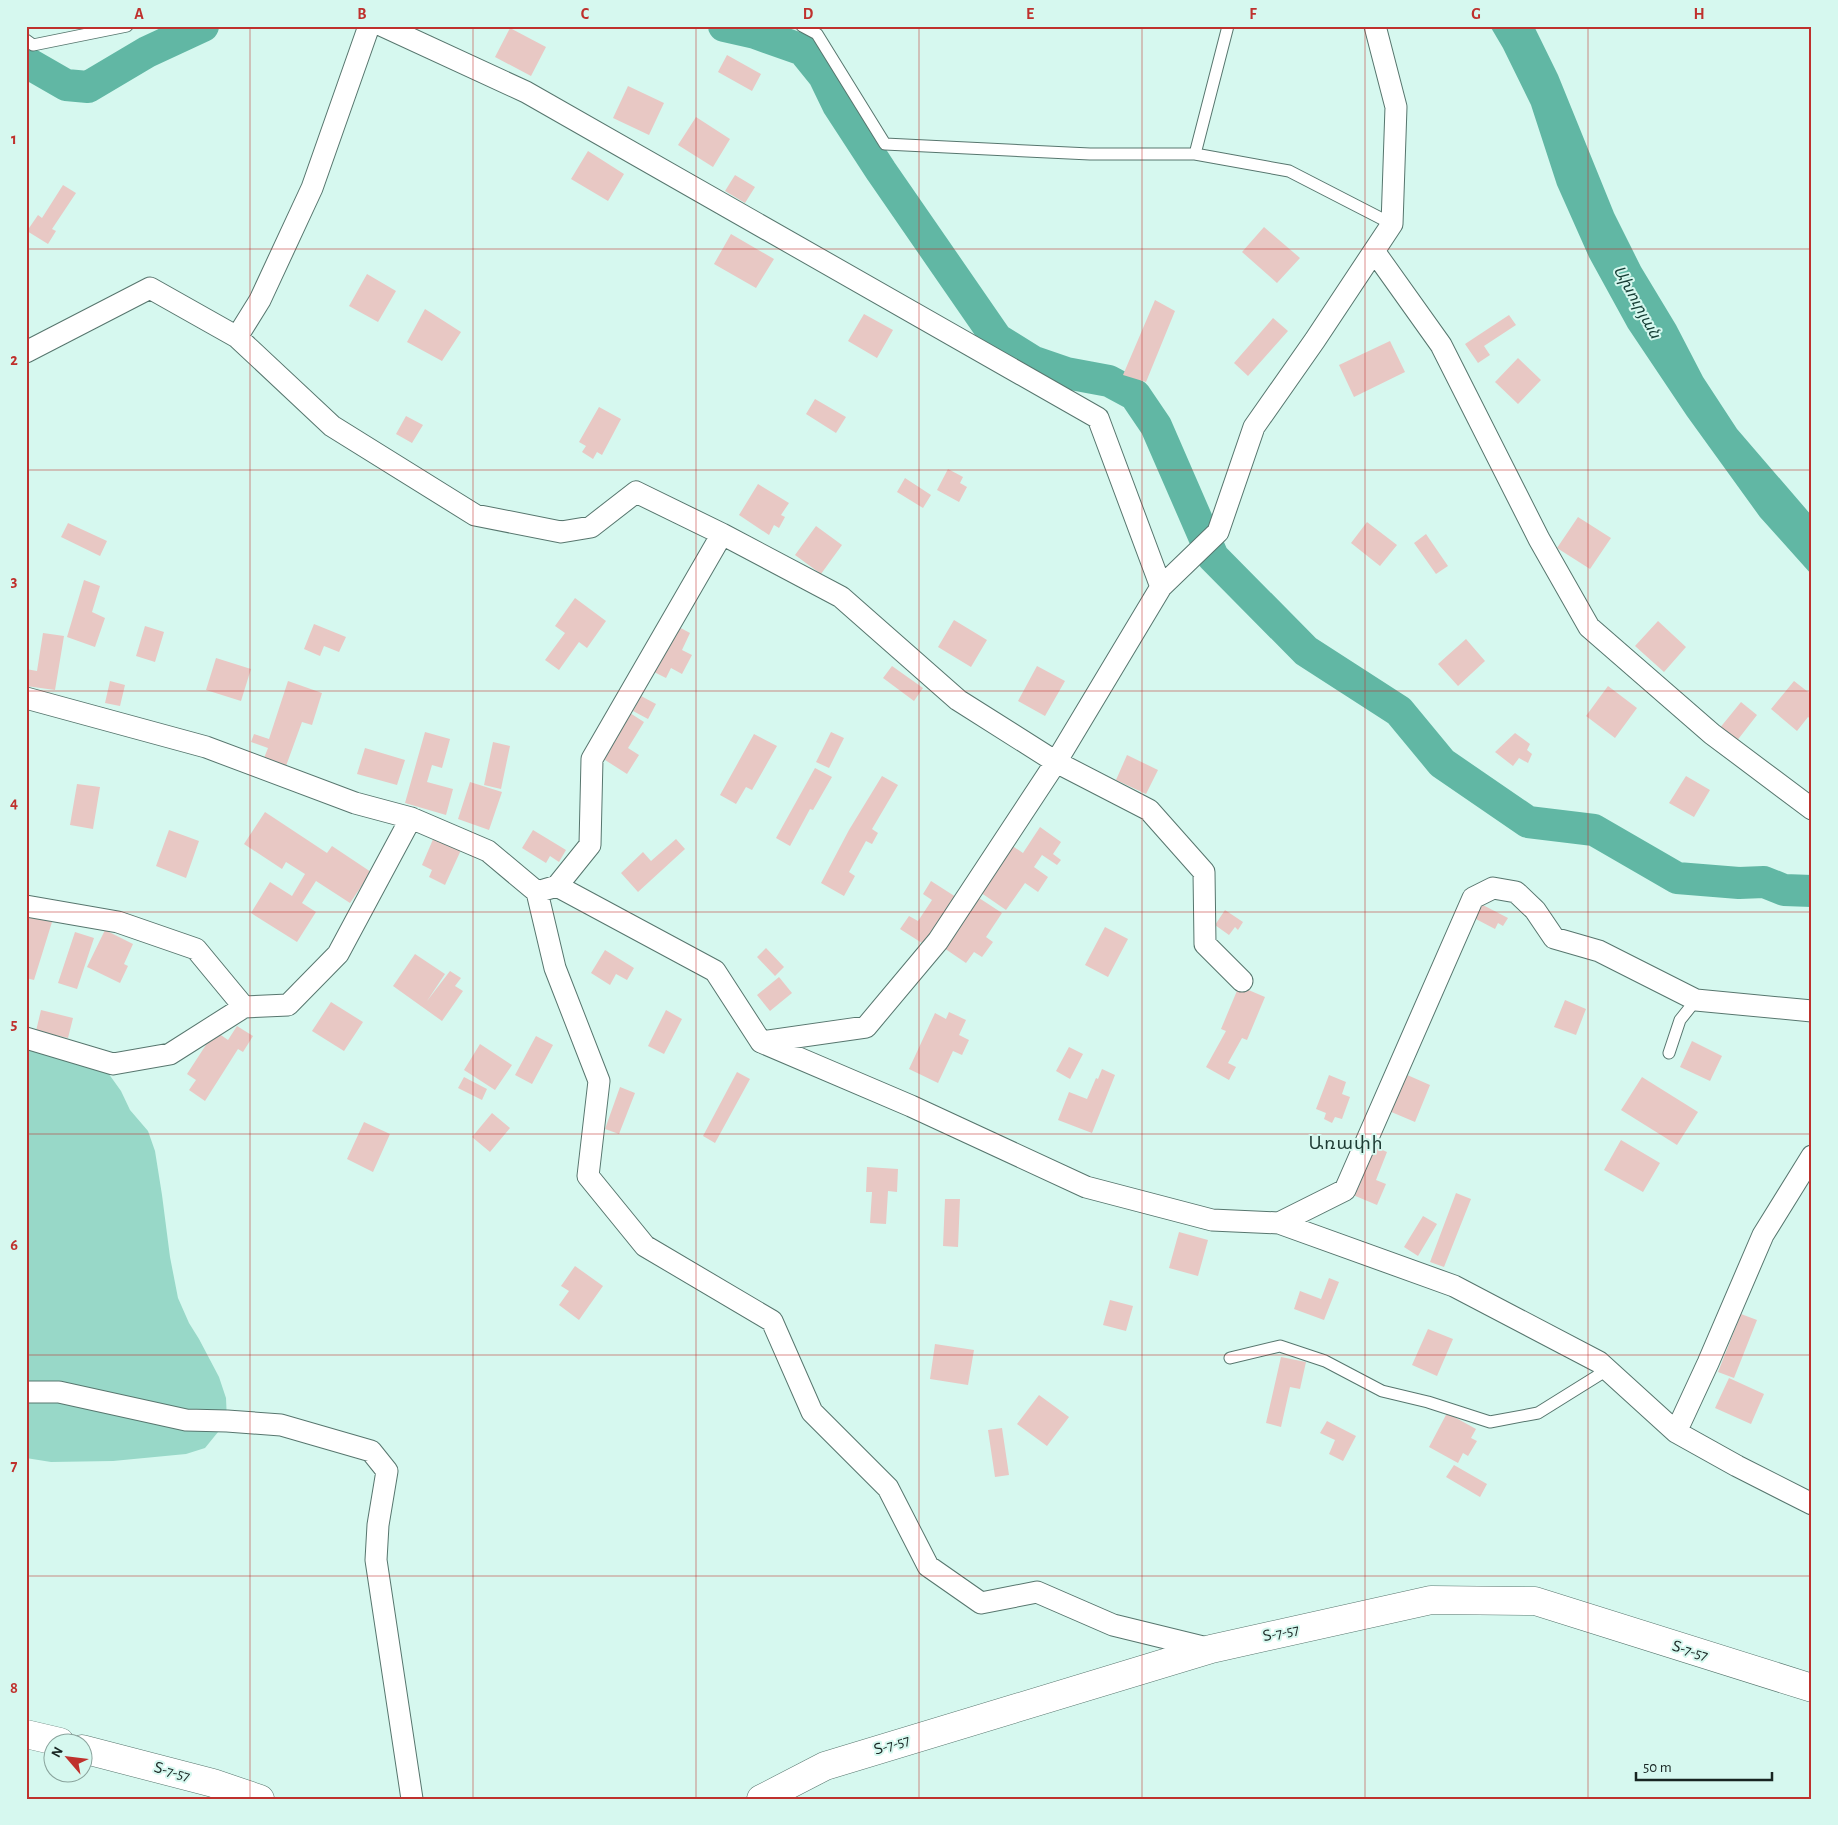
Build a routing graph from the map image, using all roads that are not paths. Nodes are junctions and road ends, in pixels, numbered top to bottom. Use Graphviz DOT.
graph roads {
  1 [pos="127,26"];
  2 [pos="369,26"];
  3 [pos="383,26"];
  4 [pos="802,26"];
  5 [pos="1228,26"];
  6 [pos="1374,26"];
  7 [pos="26,40"];
  8 [pos="1195,154"];
  9 [pos="1392,224"];
  10 [pos="1374,251"];
  11 [pos="236,337"];
  12 [pos="26,352"];
  13 [pos="722,534"];
  14 [pos="1161,586"];
  15 [pos="26,698"];
  16 [pos="1056,762"];
  17 [pos="1812,809"];
  18 [pos="411,818"];
  19 [pos="547,889"];
  20 [pos="26,906"];
  21 [pos="1242,981"];
  22 [pos="1696,1000"];
  23 [pos="244,1007"];
  24 [pos="1812,1011"];
  25 [pos="26,1038"];
  26 [pos="760,1042"];
  27 [pos="1669,1053"];
  28 [pos="1812,1156"];
  29 [pos="1279,1223"];
  30 [pos="1230,1358"];
  31 [pos="1607,1370"];
  32 [pos="26,1392"];
  33 [pos="1676,1432"];
  34 [pos="1812,1504"];
  35 [pos="1211,1649"];
  36 [pos="1812,1688"];
  37 [pos="26,1734"];
  38 [pos="42,1738"];
  39 [pos="92,1751"];
  40 [pos="260,1799"];
  41 [pos="412,1799"];
  42 [pos="761,1799"];
  1 -- 7 [label="lane"];
  2 -- 11 [label="street"];
  3 -- 14 [label="street"];
  4 -- 8 [label="lane"];
  5 -- 8 [label="lane"];
  6 -- 9 [label="street"];
  8 -- 9 [label="lane"];
  9 -- 10 [label="street"];
  10 -- 14 [label="street"];
  10 -- 17 [label="street"];
  11 -- 12 [label="street"];
  11 -- 13 [label="street"];
  13 -- 16 [label="street"];
  13 -- 19 [label="street"];
  14 -- 16 [label="street"];
  15 -- 18 [label="street"];
  16 -- 21 [label="street"];
  16 -- 26 [label="street"];
  18 -- 19 [label="street"];
  18 -- 23 [label="street"];
  19 -- 26 [label="street"];
  19 -- 35 [label="street"];
  20 -- 23 [label="street"];
  22 -- 24 [label="street"];
  22 -- 27 [label="lane"];
  22 -- 29 [label="street"];
  23 -- 25 [label="street"];
  26 -- 29 [label="street"];
  28 -- 33 [label="street"];
  29 -- 31 [label="street"];
  30 -- 31 [label="lane"];
  31 -- 33 [label="street"];
  32 -- 41 [label="street"];
  33 -- 34 [label="street"];
  35 -- 36 [label="street, Տ-7-57 / Տ-7-57"];
  35 -- 42 [label="street, Տ-7-57 / Տ-7-57"];
  37 -- 38 [label="street"];
  39 -- 40 [label="street, Տ-7-57 / Տ-7-57"];
}
